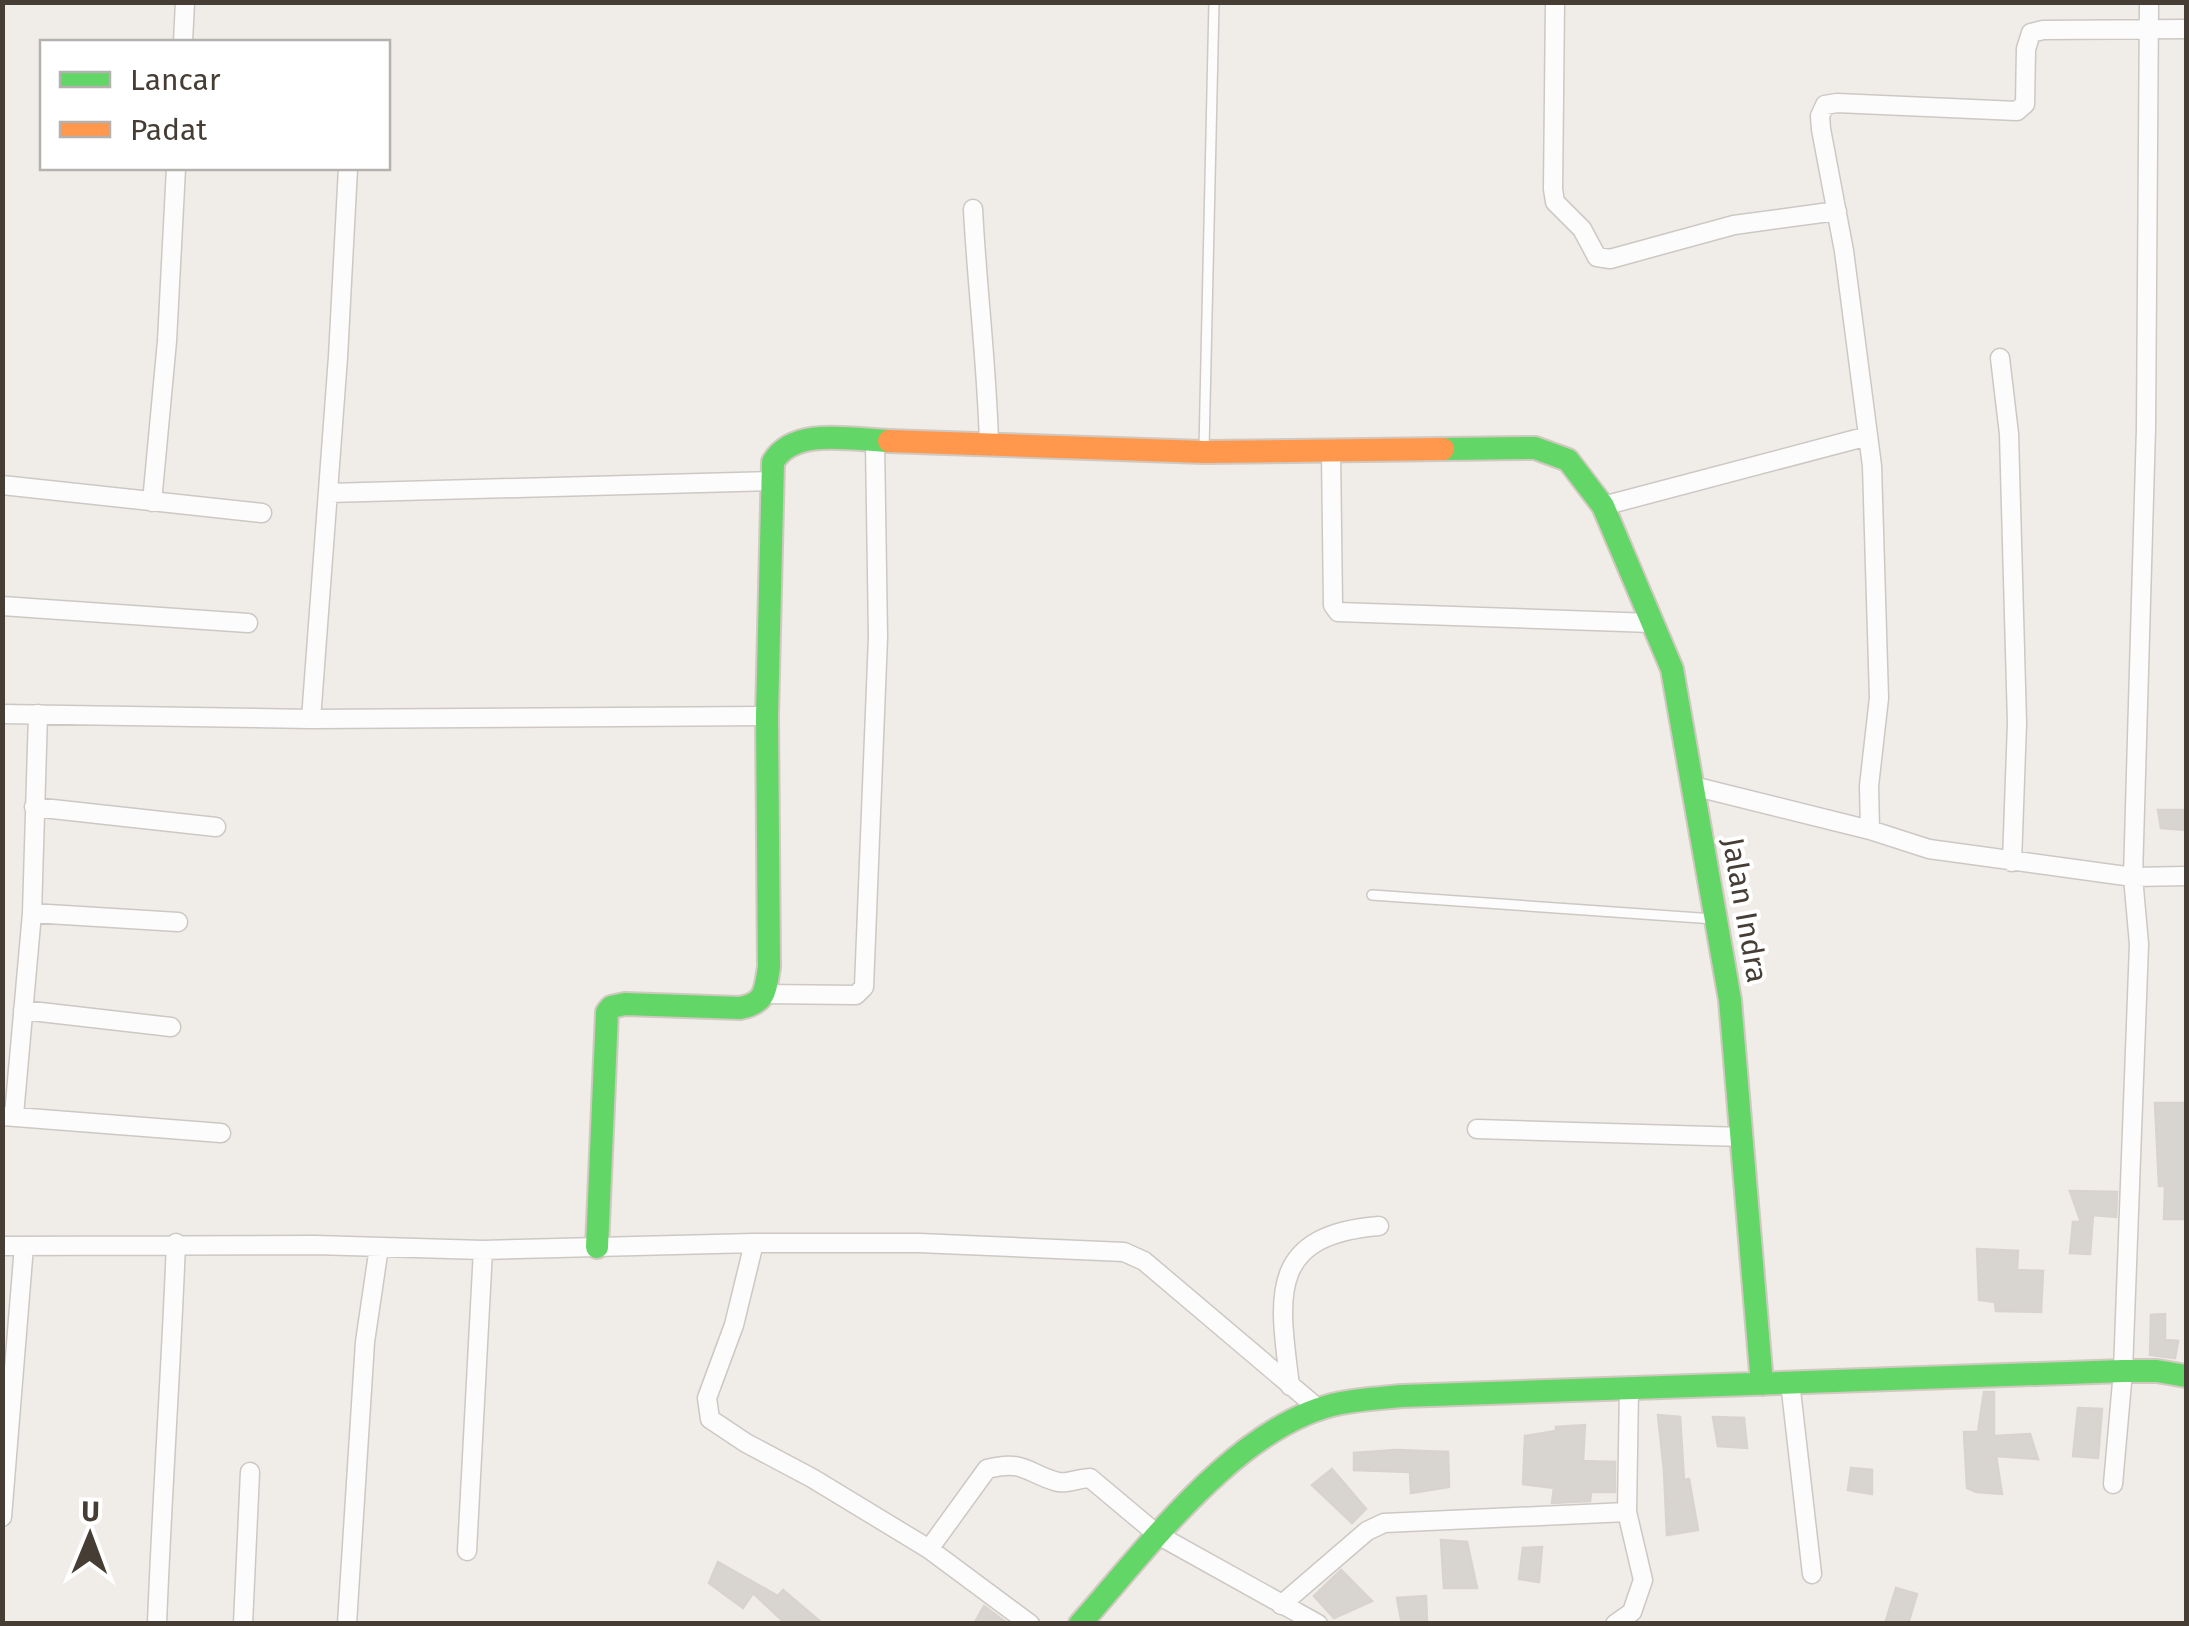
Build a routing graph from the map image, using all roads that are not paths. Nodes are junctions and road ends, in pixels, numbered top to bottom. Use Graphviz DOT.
graph roads {
  1 [pos="185,2"];
  2 [pos="1214,2"];
  3 [pos="1555,2"];
  4 [pos="2149,2"];
  5 [pos="2186,29"];
  6 [pos="2149,30"];
  7 [pos="183,40"];
  8 [pos="176,170"];
  9 [pos="348,170"];
  10 [pos="973,208"];
  11 [pos="1836,211"];
  12 [pos="2000,358"];
  13 [pos="1868,436"];
  14 [pos="875,443"];
  15 [pos="990,444"];
  16 [pos="1204,452"];
  17 [pos="1331,452"];
  18 [pos="774,481"];
  19 [pos="2,485"];
  20 [pos="328,493"];
  21 [pos="152,502"];
  22 [pos="1603,506"];
  23 [pos="262,513"];
  24 [pos="2,606"];
  25 [pos="248,623"];
  26 [pos="1652,623"];
  27 [pos="2,714"];
  28 [pos="38,714"];
  29 [pos="766,716"];
  30 [pos="311,719"];
  31 [pos="1693,786"];
  32 [pos="34,808"];
  33 [pos="216,827"];
  34 [pos="1870,830"];
  35 [pos="2012,862"];
  36 [pos="2186,876"];
  37 [pos="2133,877"];
  38 [pos="1372,895"];
  39 [pos="32,913"];
  40 [pos="1716,919"];
  41 [pos="178,922"];
  42 [pos="764,994"];
  43 [pos="23,1010"];
  44 [pos="170,1027"];
  45 [pos="8,1116"];
  46 [pos="1477,1129"];
  47 [pos="221,1133"];
  48 [pos="1743,1137"];
  49 [pos="1379,1226"];
  50 [pos="754,1243"];
  51 [pos="176,1244"];
  52 [pos="2,1246"];
  53 [pos="24,1246"];
  54 [pos="378,1246"];
  55 [pos="597,1247"];
  56 [pos="483,1250"];
  57 [pos="2123,1371"];
  58 [pos="2186,1376"];
  59 [pos="1790,1382"];
  60 [pos="1762,1384"];
  61 [pos="1290,1386"];
  62 [pos="1629,1388"];
  63 [pos="1320,1410"];
  64 [pos="250,1472"];
  65 [pos="2113,1484"];
  66 [pos="1628,1512"];
  67 [pos="2,1517"];
  68 [pos="1158,1535"];
  69 [pos="929,1549"];
  70 [pos="467,1551"];
  71 [pos="1812,1574"];
  72 [pos="1281,1606"];
  73 [pos="156,1624"];
  74 [pos="243,1624"];
  75 [pos="346,1624"];
  76 [pos="1030,1624"];
  77 [pos="1080,1624"];
  78 [pos="1318,1624"];
  79 [pos="1615,1624"];
  1 -- 7 [label="street"];
  2 -- 16 [label="lane"];
  3 -- 11 [label="street"];
  4 -- 6 [label="street"];
  5 -- 6 [label="street"];
  6 -- 11 [label="street"];
  6 -- 37 [label="street"];
  8 -- 21 [label="street"];
  9 -- 20 [label="street"];
  10 -- 15 [label="street"];
  11 -- 13 [label="street"];
  12 -- 35 [label="street"];
  13 -- 22 [label="street"];
  13 -- 34 [label="street"];
  14 -- 15 [label="street"];
  14 -- 18 [label="street"];
  14 -- 42 [label="street"];
  15 -- 16 [label="street"];
  16 -- 17 [label="street"];
  17 -- 22 [label="street, Jalan Indra"];
  17 -- 26 [label="street"];
  18 -- 20 [label="street"];
  18 -- 29 [label="street"];
  19 -- 21 [label="street"];
  20 -- 30 [label="street"];
  21 -- 23 [label="street"];
  22 -- 26 [label="street, Jalan Indra"];
  24 -- 25 [label="street"];
  26 -- 31 [label="street, Jalan Indra"];
  27 -- 28 [label="street"];
  28 -- 30 [label="street"];
  28 -- 32 [label="street"];
  29 -- 30 [label="street"];
  29 -- 42 [label="street"];
  31 -- 34 [label="street"];
  31 -- 40 [label="street, Jalan Indra"];
  32 -- 33 [label="street"];
  32 -- 39 [label="street"];
  34 -- 35 [label="street"];
  35 -- 37 [label="street"];
  36 -- 37 [label="street"];
  37 -- 57 [label="street"];
  38 -- 40 [label="lane"];
  39 -- 41 [label="street"];
  39 -- 43 [label="street"];
  40 -- 48 [label="street, Jalan Indra"];
  42 -- 55 [label="street"];
  43 -- 44 [label="street"];
  43 -- 45 [label="street"];
  45 -- 47 [label="street"];
  46 -- 48 [label="street"];
  48 -- 60 [label="street, Jalan Indra"];
  49 -- 61 [label="street"];
  50 -- 55 [label="street"];
  50 -- 61 [label="street"];
  50 -- 69 [label="street"];
  51 -- 53 [label="street"];
  51 -- 54 [label="street"];
  51 -- 73 [label="street"];
  52 -- 53 [label="street"];
  53 -- 67 [label="street"];
  54 -- 56 [label="street"];
  54 -- 75 [label="street"];
  55 -- 56 [label="street"];
  56 -- 70 [label="street"];
  57 -- 58 [label="street"];
  57 -- 59 [label="street"];
  57 -- 65 [label="street"];
  59 -- 60 [label="street"];
  59 -- 71 [label="street"];
  60 -- 62 [label="street"];
  61 -- 63 [label="street"];
  62 -- 63 [label="street"];
  62 -- 66 [label="street"];
  63 -- 68 [label="street"];
  64 -- 74 [label="street"];
  66 -- 72 [label="street"];
  66 -- 79 [label="street"];
  68 -- 69 [label="street"];
  68 -- 72 [label="street"];
  68 -- 77 [label="street"];
  69 -- 76 [label="street"];
  72 -- 78 [label="street"];
}
